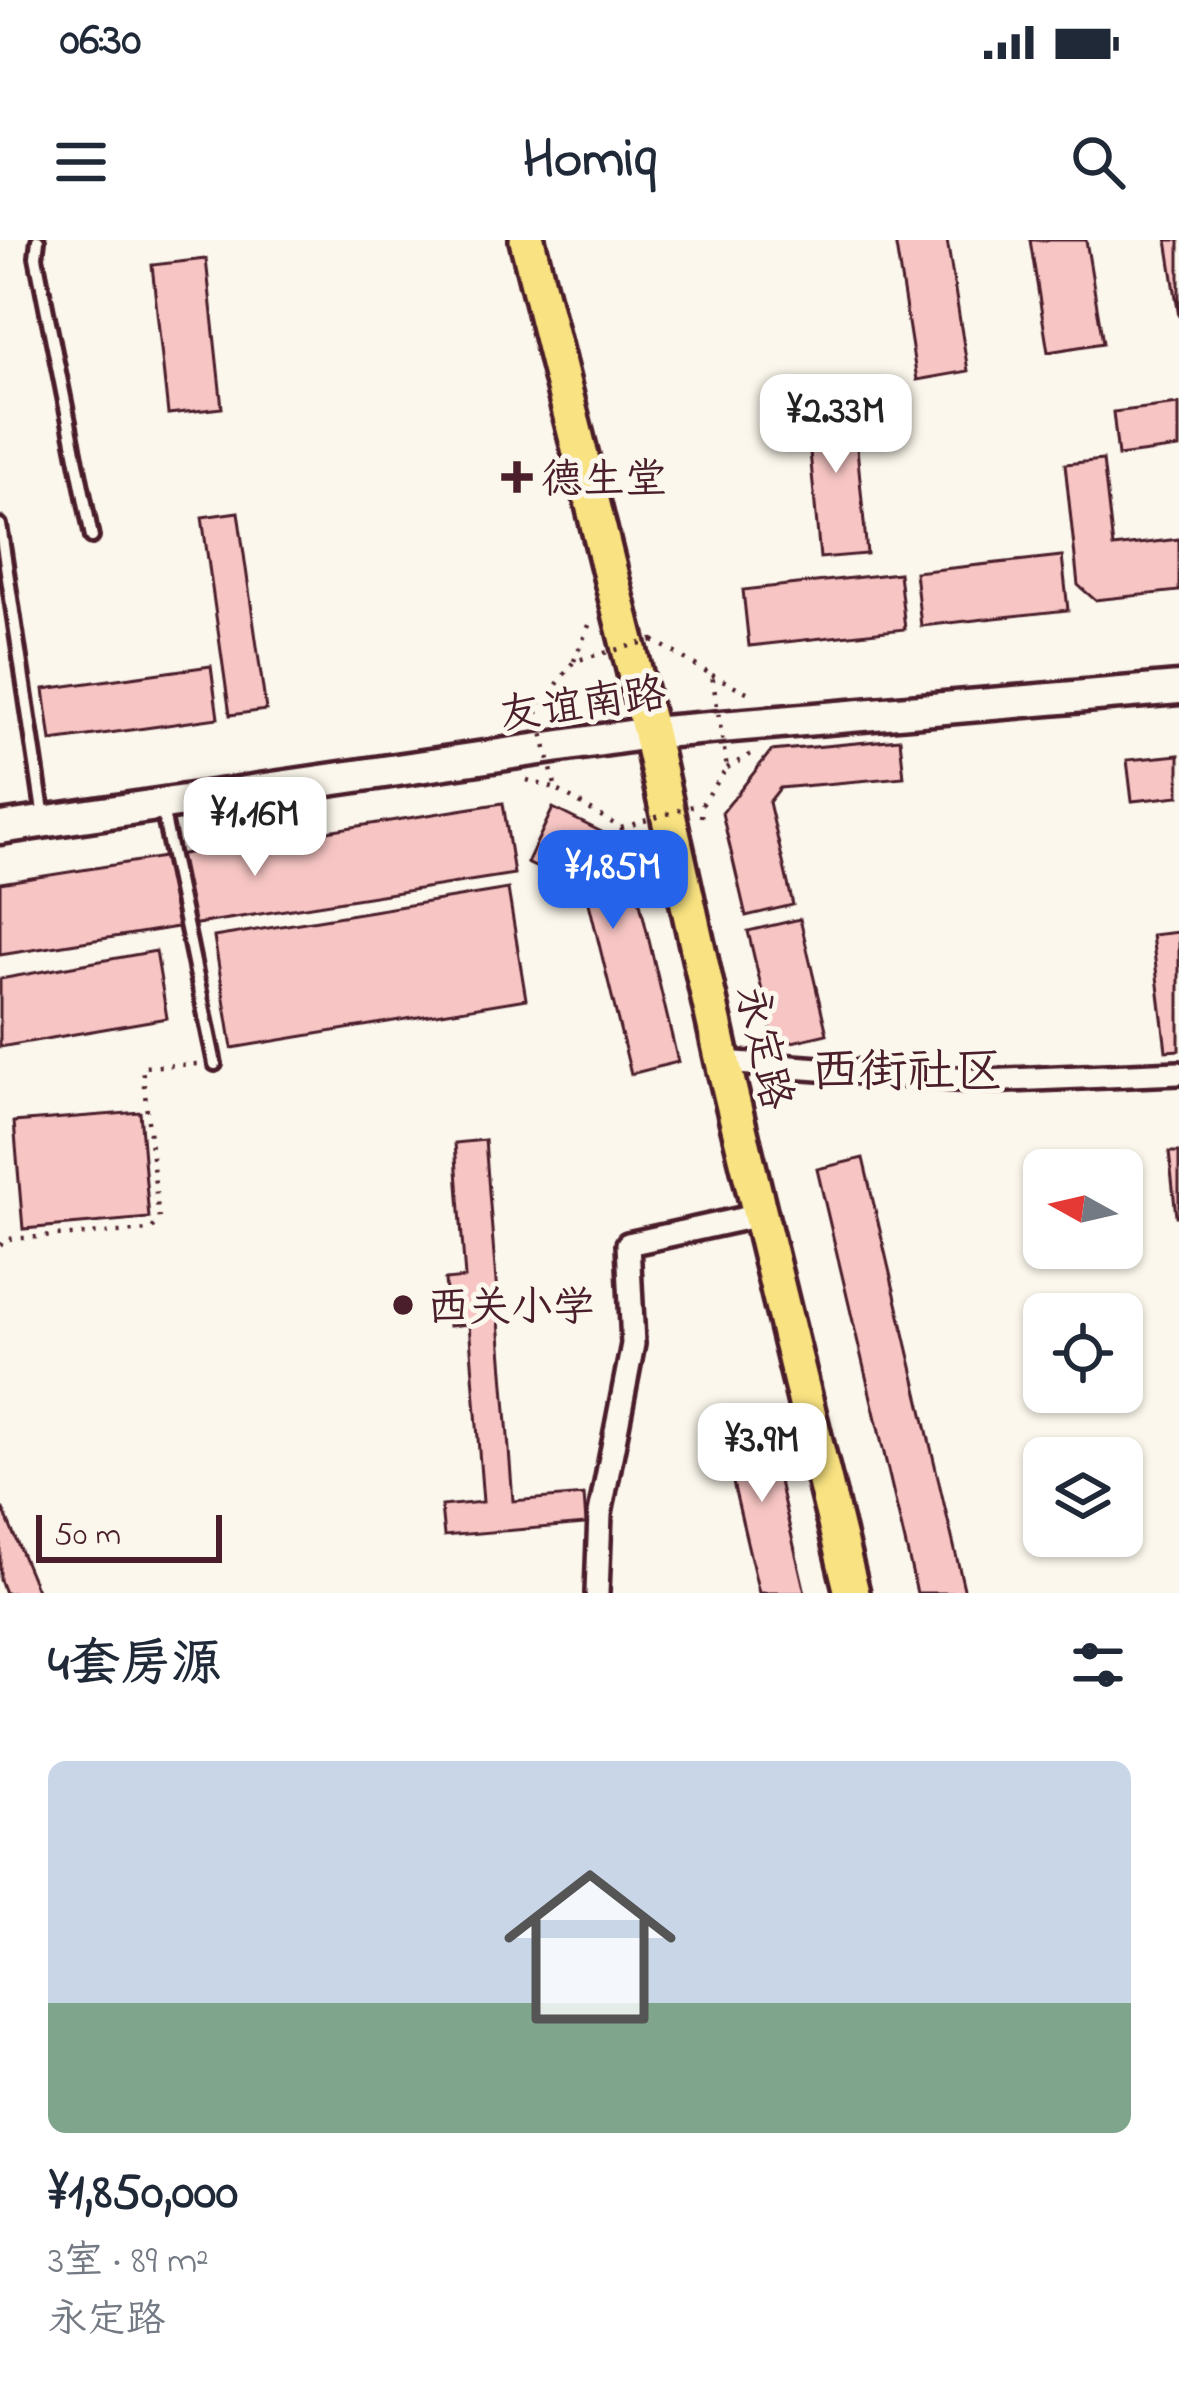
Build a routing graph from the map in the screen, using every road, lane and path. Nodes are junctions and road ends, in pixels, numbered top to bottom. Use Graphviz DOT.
graph roads {
  1 [pos="38,240"];
  2 [pos="527,240"];
  3 [pos="0,525"];
  4 [pos="92,537"];
  5 [pos="1179,688"];
  6 [pos="650,733"];
  7 [pos="556,789"];
  8 [pos="161,805"];
  9 [pos="45,822"];
  10 [pos="0,828"];
  11 [pos="723,1062"];
  12 [pos="215,1064"];
  13 [pos="1179,1073"];
  14 [pos="760,1214"];
  15 [pos="0,1245"];
  16 [pos="597,1593"];
  17 [pos="852,1593"];
  1 -- 4 [label="lane"];
  2 -- 6 [label="main road, 永定路"];
  3 -- 9 [label="lane"];
  5 -- 6 [label="main road, 友谊南路"];
  6 -- 8 [label="main road, 友谊南路"];
  6 -- 11 [label="main road, 永定路"];
  7 -- 7 [label="path, bridge"];
  8 -- 9 [label="main road, 友谊南路"];
  8 -- 12 [label="lane"];
  9 -- 10 [label="main road, 友谊南路"];
  11 -- 13 [label="street"];
  11 -- 14 [label="main road, 永定路"];
  12 -- 15 [label="path"];
  14 -- 16 [label="street"];
  14 -- 17 [label="main road, 永定路"];
}
